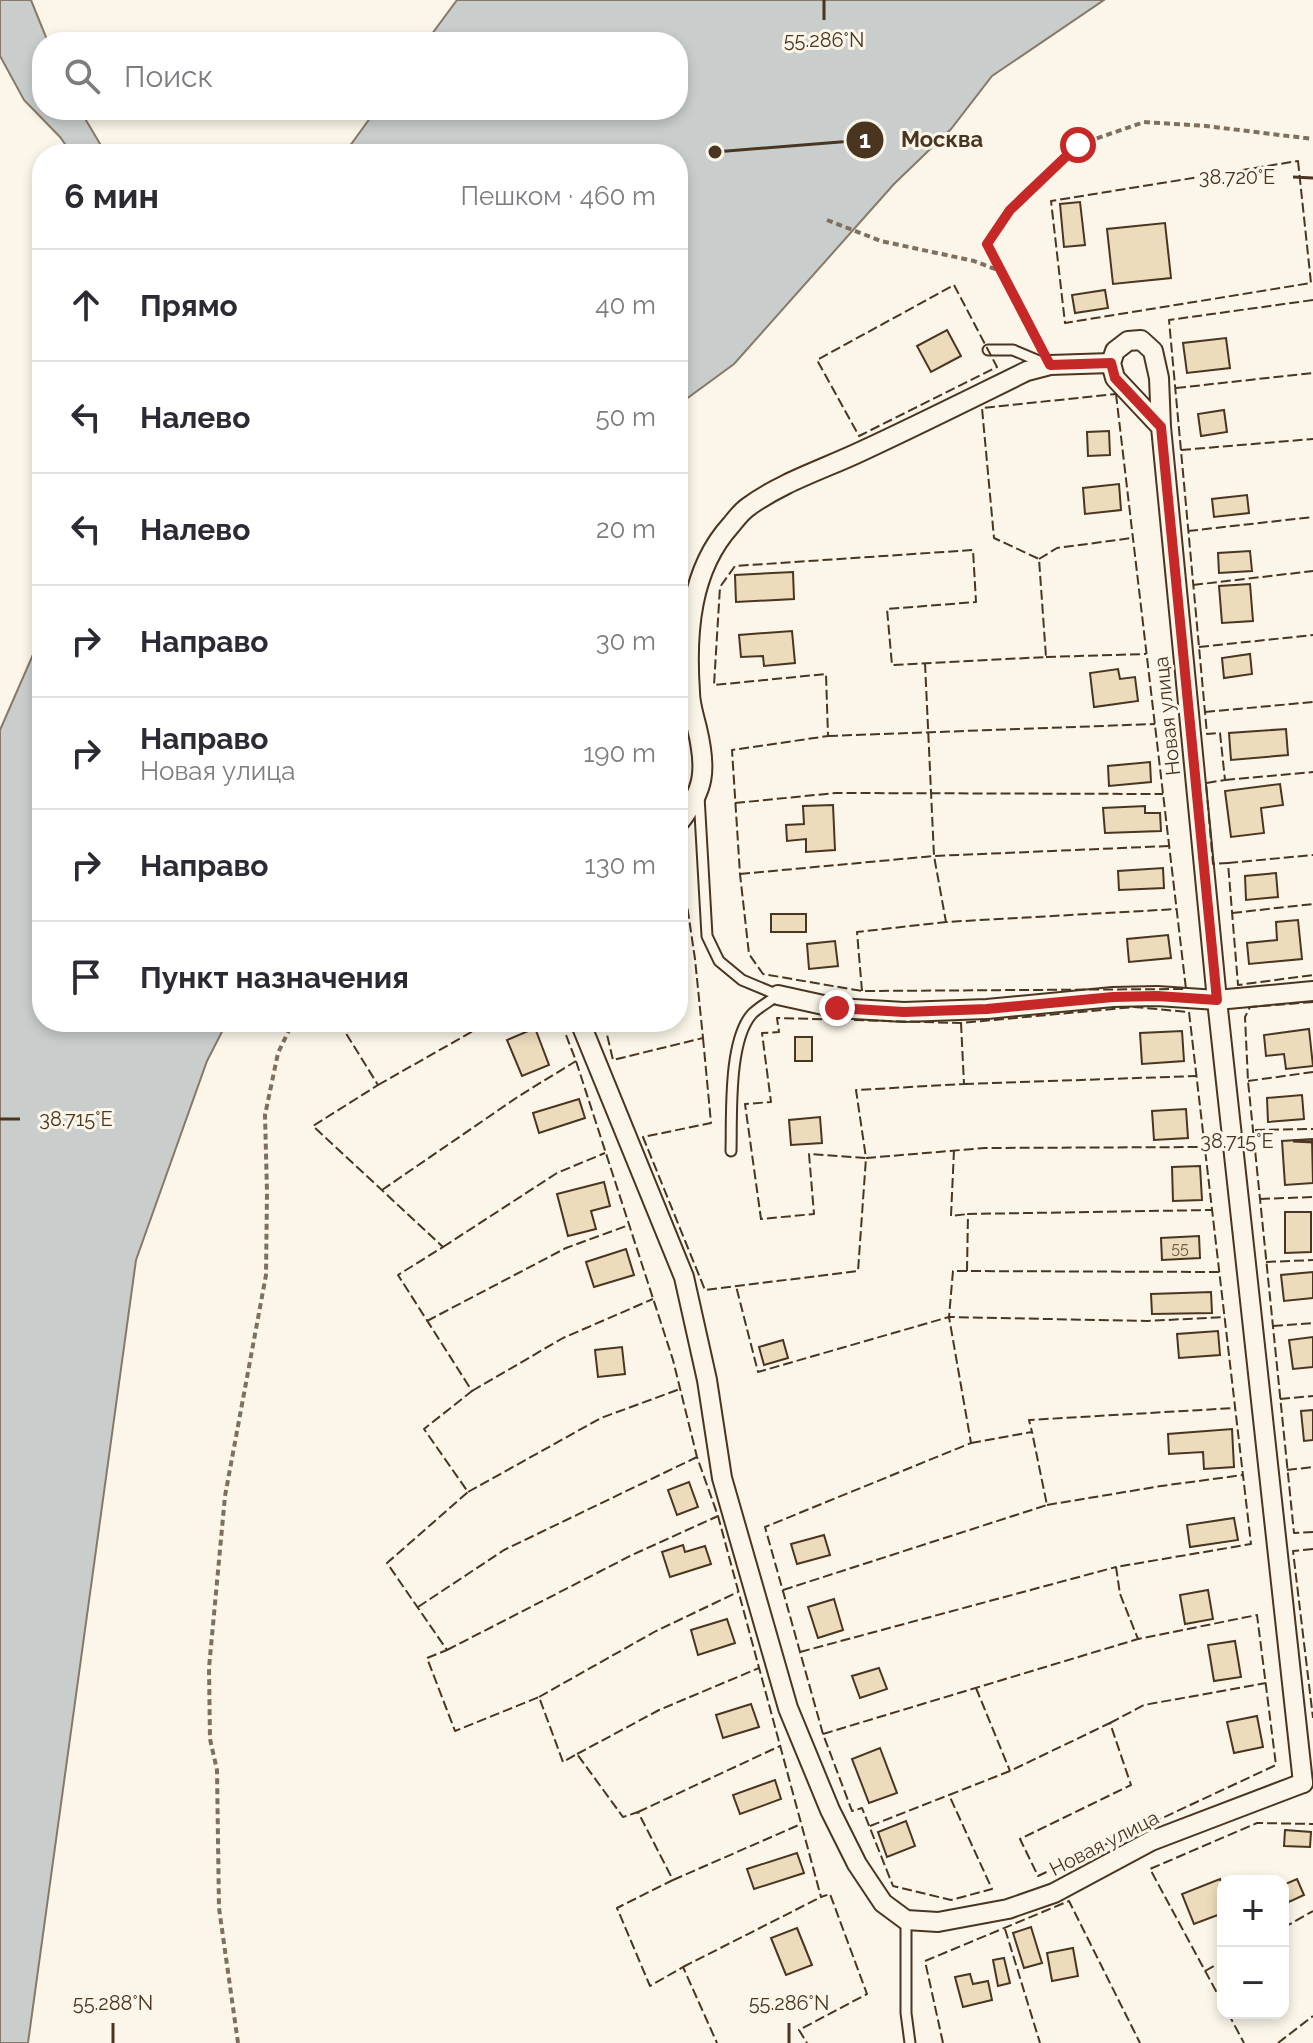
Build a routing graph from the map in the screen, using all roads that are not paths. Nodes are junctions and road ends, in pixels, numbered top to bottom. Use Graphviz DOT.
graph roads {
  1 [pos="988,350"];
  2 [pos="1111,363"];
  3 [pos="1050,365"];
  4 [pos="1161,427"];
  5 [pos="688,645"];
  6 [pos="688,668"];
  7 [pos="699,793"];
  8 [pos="688,809"];
  9 [pos="1313,991"];
  10 [pos="778,995"];
  11 [pos="1217,1000"];
  12 [pos="584,1032"];
  13 [pos="731,1151"];
  14 [pos="1308,1788"];
  15 [pos="906,1920"];
  16 [pos="910,2043"];
  1 -- 3 [label="lane"];
  2 -- 3 [label="street"];
  2 -- 4 [label="street"];
  2 -- 4 [label="street, Новая улица"];
  3 -- 5 [label="street"];
  4 -- 11 [label="street, Новая улица"];
  6 -- 7 [label="street"];
  7 -- 8 [label="street"];
  7 -- 10 [label="lane"];
  9 -- 11 [label="street"];
  10 -- 11 [label="street"];
  10 -- 13 [label="lane"];
  11 -- 14 [label="street, Новая улица"];
  12 -- 15 [label="street"];
  14 -- 15 [label="street, Новая улица"];
  15 -- 16 [label="lane"];
}
